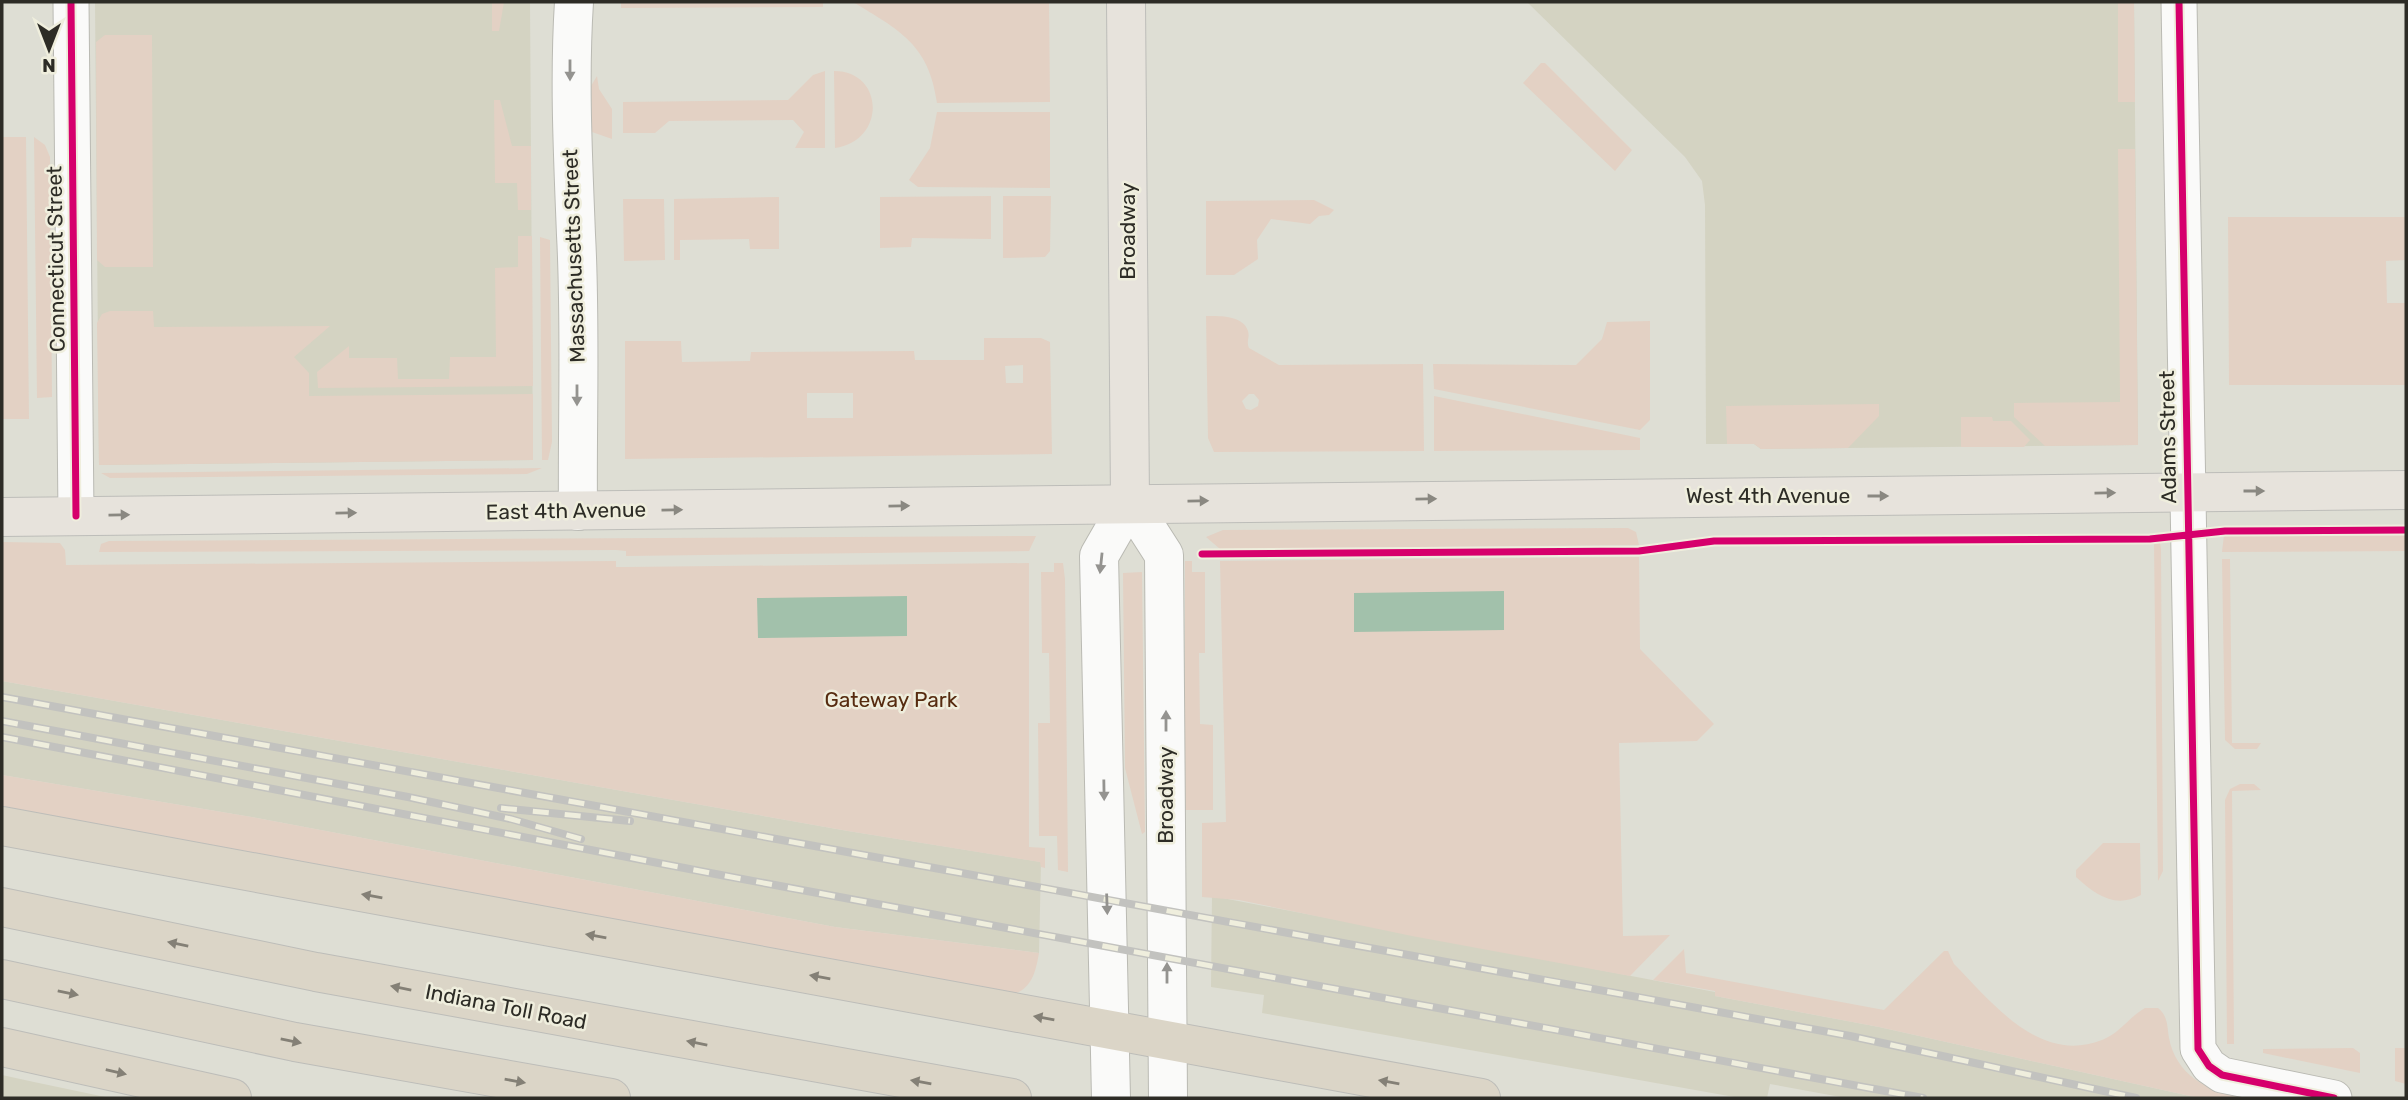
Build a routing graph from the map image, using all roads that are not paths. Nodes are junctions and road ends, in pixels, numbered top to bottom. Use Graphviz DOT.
graph roads {
  1 [pos="71,2"];
  2 [pos="574,2"];
  3 [pos="1126,2"];
  4 [pos="2179,2"];
  5 [pos="2406,490"];
  6 [pos="2186,492"];
  7 [pos="1130,502"];
  8 [pos="578,511"];
  9 [pos="76,516"];
  10 [pos="2,517"];
  11 [pos="2,826"];
  12 [pos="2,907"];
  13 [pos="2,979"];
  14 [pos="1111,1031"];
  15 [pos="1168,1041"];
  16 [pos="2,1047"];
  17 [pos="232,1098"];
  18 [pos="611,1098"];
  19 [pos="1012,1098"];
  20 [pos="1111,1098"];
  21 [pos="1168,1098"];
  22 [pos="1481,1098"];
  23 [pos="2334,1098"];
  1 -- 9 [label="street, Connecticut Street"];
  2 -- 8 [label="main road, Massachusetts Street, one-way"];
  3 -- 7 [label="main road, Broadway"];
  4 -- 6 [label="street, Adams Street"];
  6 -- 5 [label="main road, West 4th Avenue, one-way"];
  7 -- 6 [label="main road, West 4th Avenue, one-way"];
  6 -- 23 [label="street, Adams Street"];
  8 -- 7 [label="main road, East 4th Avenue, one-way"];
  7 -- 14 [label="main road, one-way"];
  15 -- 7 [label="main road, Broadway, one-way"];
  9 -- 8 [label="main road, East 4th Avenue, one-way"];
  9 -- 10 [label="main road, East 4th Avenue"];
  14 -- 11 [label="highway, one-way"];
  19 -- 12 [label="highway, Indiana Toll Road, one-way"];
  13 -- 18 [label="highway, one-way"];
  14 -- 15 [label="highway"];
  14 -- 20 [label="main road"];
  15 -- 21 [label="main road, Broadway"];
  22 -- 15 [label="highway, one-way"];
  16 -- 17 [label="highway, one-way"];
}
